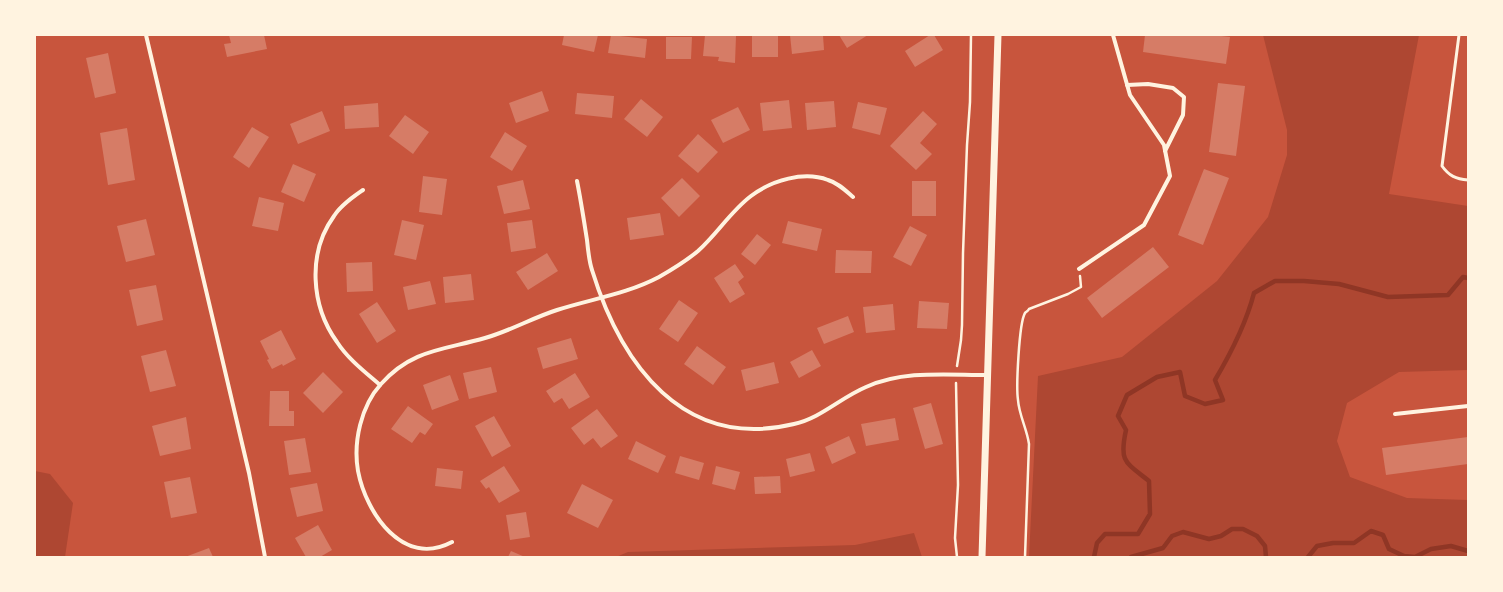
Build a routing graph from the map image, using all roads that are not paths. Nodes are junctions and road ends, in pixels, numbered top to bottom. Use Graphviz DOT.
graph roads {
  1 [pos="146,35"];
  2 [pos="998,35"];
  3 [pos="1113,35"];
  4 [pos="1459,35"];
  5 [pos="1127,85"];
  6 [pos="1165,151"];
  7 [pos="1468,180"];
  8 [pos="577,181"];
  9 [pos="363,190"];
  10 [pos="853,197"];
  11 [pos="1079,269"];
  12 [pos="601,298"];
  13 [pos="988,375"];
  14 [pos="380,385"];
  15 [pos="1468,406"];
  16 [pos="1395,414"];
  17 [pos="452,542"];
  18 [pos="265,557"];
  19 [pos="982,557"];
  1 -- 18 [label="street"];
  2 -- 13 [label="street"];
  3 -- 5 [label="street"];
  4 -- 7 [label="lane"];
  5 -- 6 [label="street"];
  5 -- 6 [label="street"];
  6 -- 11 [label="street"];
  8 -- 12 [label="street"];
  9 -- 14 [label="street"];
  10 -- 12 [label="street"];
  12 -- 13 [label="street"];
  12 -- 14 [label="street"];
  13 -- 19 [label="street"];
  14 -- 17 [label="street"];
  15 -- 16 [label="street"];
}
